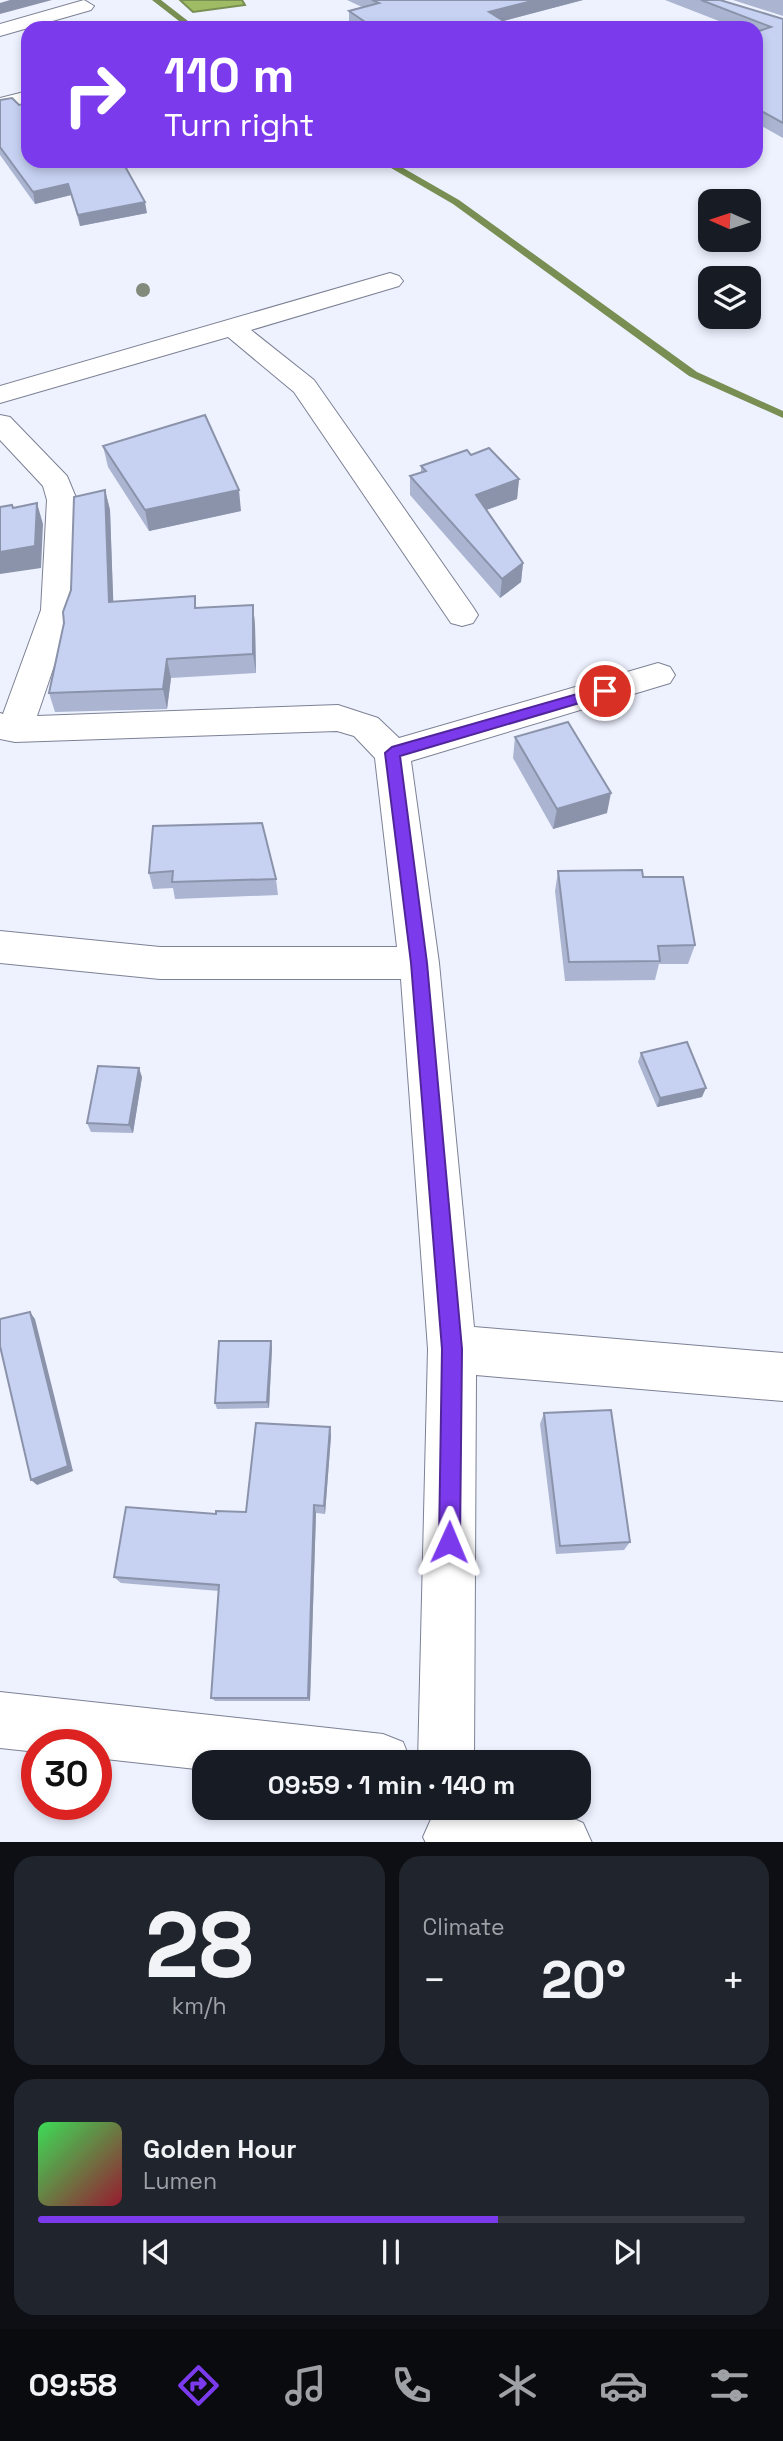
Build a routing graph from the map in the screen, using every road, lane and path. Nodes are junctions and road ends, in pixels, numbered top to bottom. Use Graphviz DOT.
graph roads {
  1 [pos="84,6"];
  2 [pos="32,21"];
  3 [pos="21,24"];
  4 [pos="0,30"];
  5 [pos="21,99"];
  6 [pos="0,104"];
  7 [pos="390,281"];
  8 [pos="232,327"];
  9 [pos="0,395"];
  10 [pos="0,423"];
  11 [pos="462,615"];
  12 [pos="658,675"];
  13 [pos="7,727"];
  14 [pos="392,753"];
  15 [pos="0,947"];
  16 [pos="419,963"];
  17 [pos="452,1349"];
  18 [pos="783,1377"];
  19 [pos="0,1720"];
  20 [pos="274,1750"];
  21 [pos="446,1750"];
  22 [pos="451,1829"];
  23 [pos="555,1842"];
  1 -- 2 [label="street"];
  3 -- 4 [label="street"];
  5 -- 6 [label="street"];
  7 -- 8 [label="street"];
  8 -- 9 [label="street"];
  8 -- 11 [label="street"];
  10 -- 13 [label="street"];
  12 -- 14 [label="street"];
  13 -- 14 [label="street"];
  14 -- 16 [label="street"];
  15 -- 16 [label="street"];
  16 -- 17 [label="street"];
  17 -- 18 [label="street"];
  17 -- 21 [label="street"];
  19 -- 20 [label="street"];
  22 -- 23 [label="street"];
}
